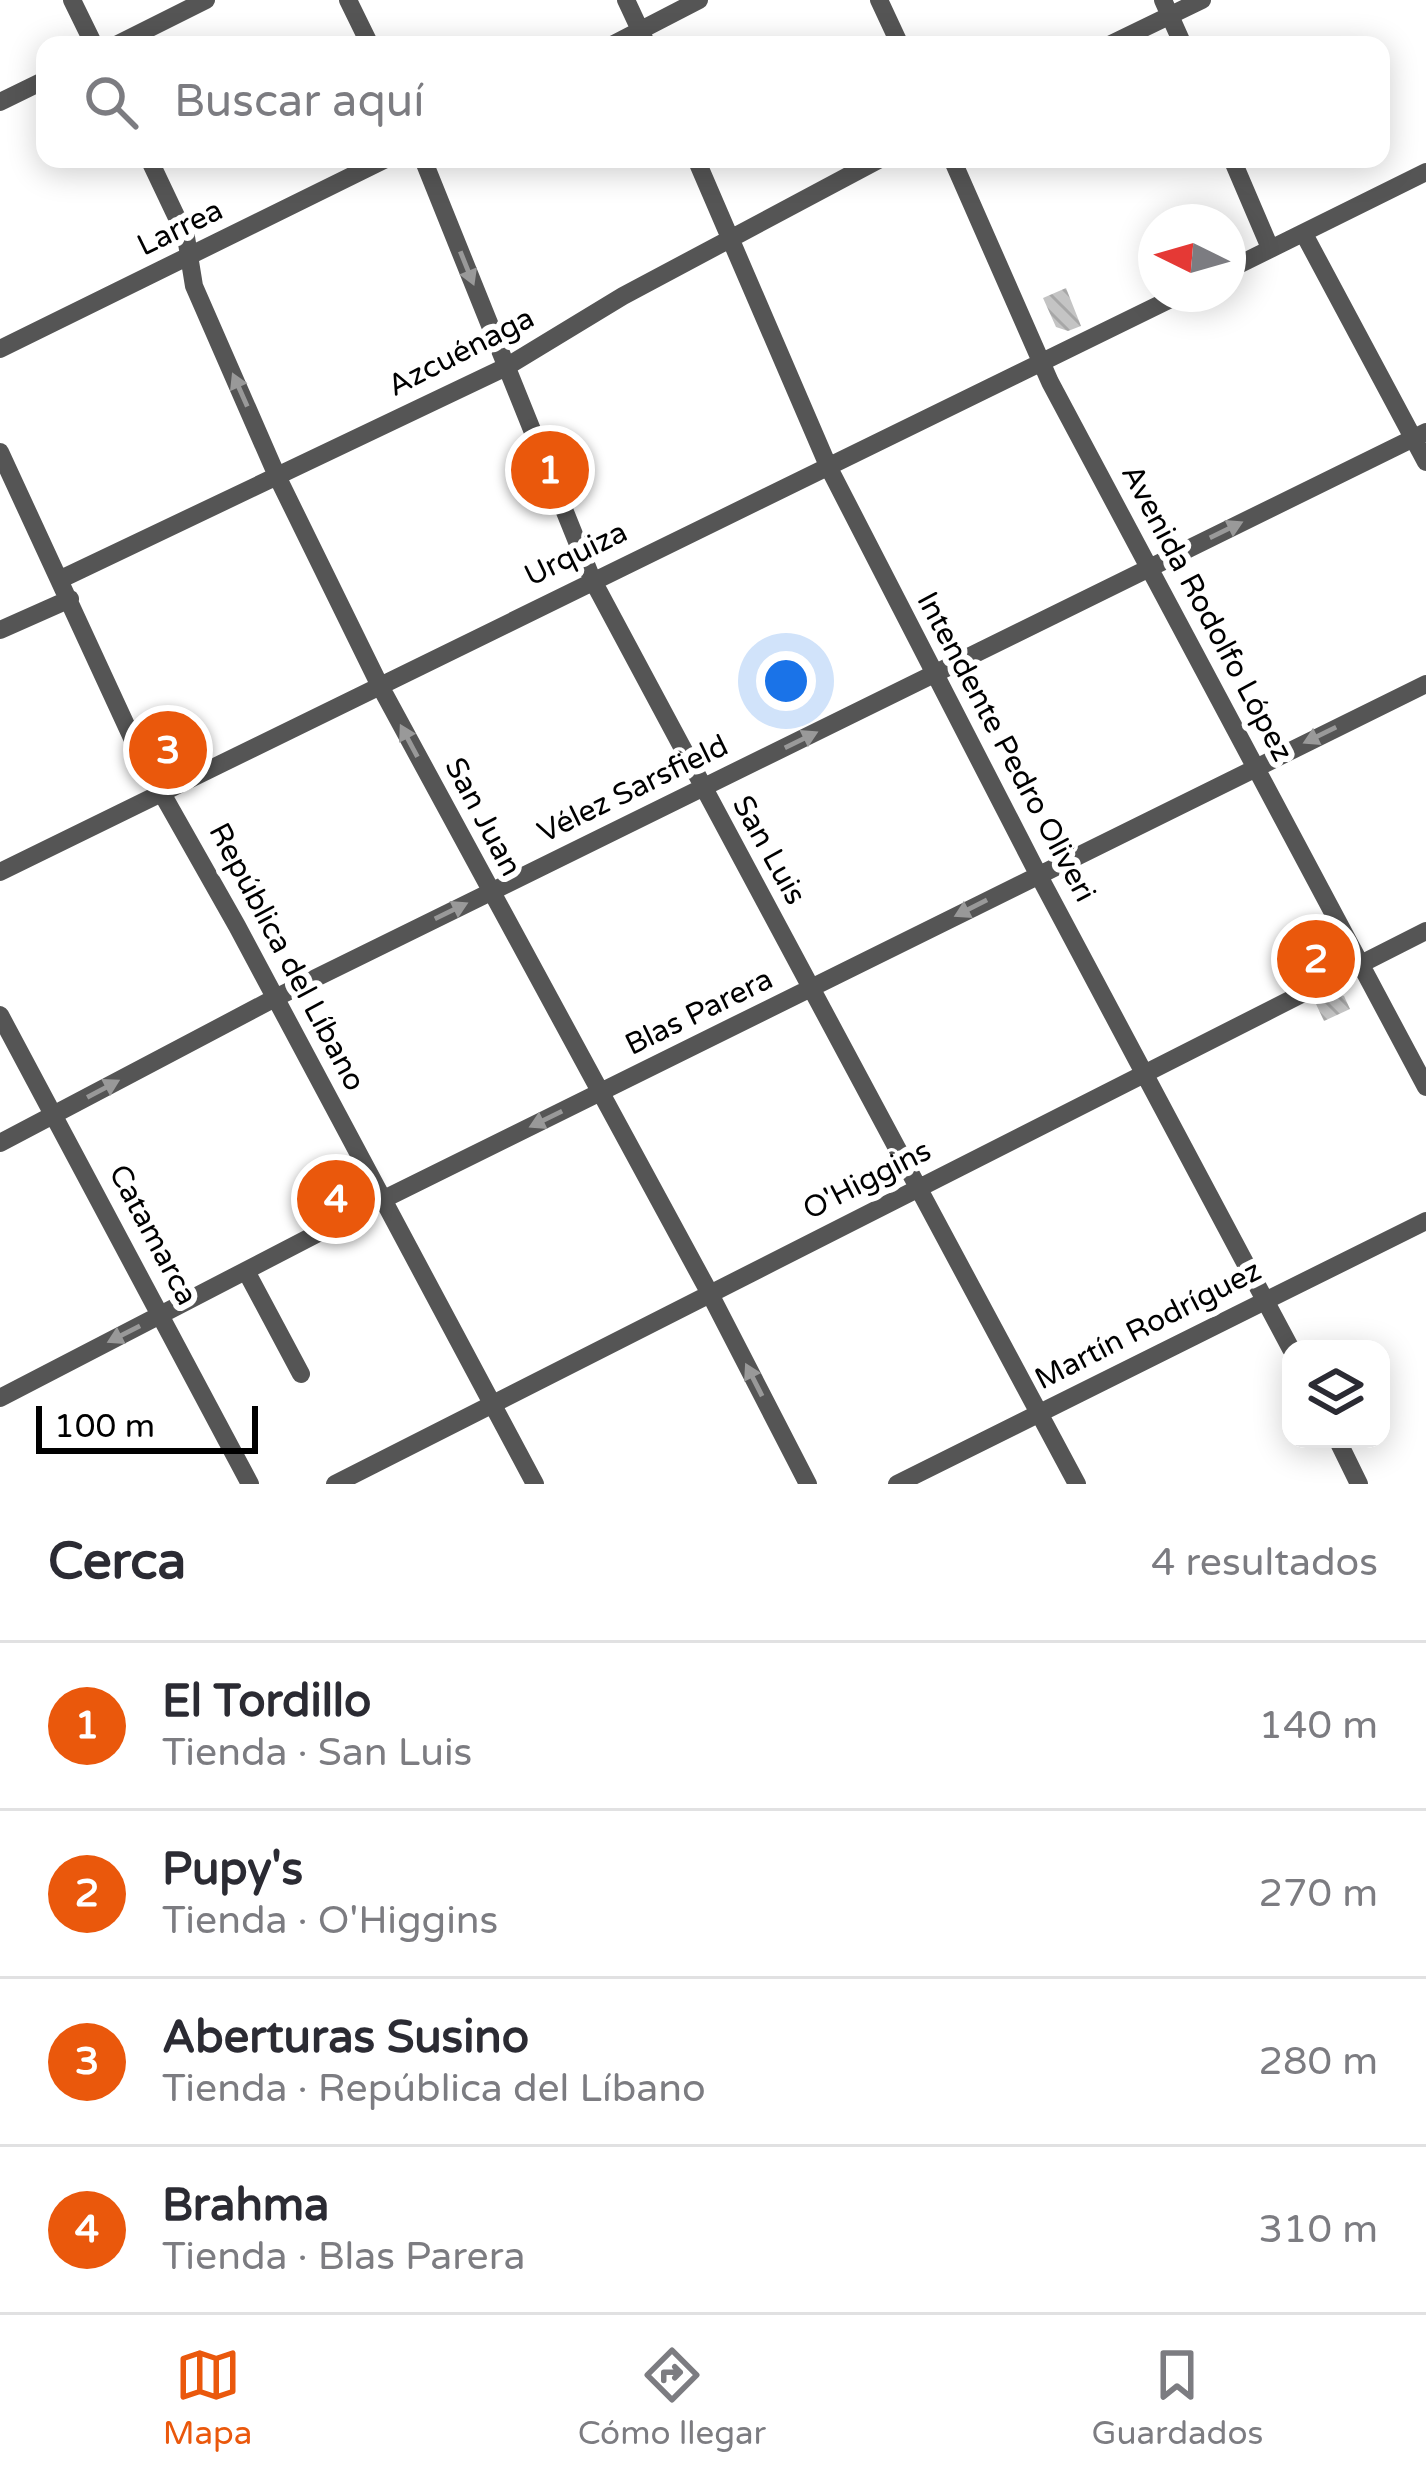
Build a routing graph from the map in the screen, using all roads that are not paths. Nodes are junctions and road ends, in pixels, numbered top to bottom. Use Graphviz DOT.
graph roads {
  1 [pos="72,0"];
  2 [pos="206,0"];
  3 [pos="348,0"];
  4 [pos="626,0"];
  5 [pos="699,0"];
  6 [pos="879,0"];
  7 [pos="1202,0"];
  8 [pos="1167,8"];
  9 [pos="90,36"];
  10 [pos="134,36"];
  11 [pos="366,36"];
  12 [pos="643,36"];
  13 [pos="647,36"];
  14 [pos="896,36"];
  15 [pos="1123,36"];
  16 [pos="1179,36"];
  17 [pos="36,84"];
  18 [pos="0,102"];
  19 [pos="153,168"];
  20 [pos="368,168"];
  21 [pos="428,168"];
  22 [pos="700,168"];
  23 [pos="864,168"];
  24 [pos="956,168"];
  25 [pos="1236,168"];
  26 [pos="1426,172"];
  27 [pos="1304,234"];
  28 [pos="732,241"];
  29 [pos="1270,248"];
  30 [pos="190,256"];
  31 [pos="1246,261"];
  32 [pos="1145,312"];
  33 [pos="0,350"];
  34 [pos="1042,364"];
  35 [pos="506,367"];
  36 [pos="1419,435"];
  37 [pos="0,452"];
  38 [pos="1426,462"];
  39 [pos="829,468"];
  40 [pos="278,476"];
  41 [pos="1151,567"];
  42 [pos="61,579"];
  43 [pos="592,579"];
  44 [pos="70,599"];
  45 [pos="0,630"];
  46 [pos="934,675"];
  47 [pos="379,684"];
  48 [pos="1426,684"];
  49 [pos="1255,766"];
  50 [pos="163,789"];
  51 [pos="701,789"];
  52 [pos="0,872"];
  53 [pos="1038,874"];
  54 [pos="489,893"];
  55 [pos="1426,932"];
  56 [pos="1361,963"];
  57 [pos="812,990"];
  58 [pos="275,998"];
  59 [pos="0,1015"];
  60 [pos="1145,1072"];
  61 [pos="1426,1087"];
  62 [pos="601,1092"];
  63 [pos="54,1114"];
  64 [pos="0,1143"];
  65 [pos="918,1187"];
  66 [pos="382,1200"];
  67 [pos="1426,1221"];
  68 [pos="246,1270"];
  69 [pos="709,1292"];
  70 [pos="1265,1299"];
  71 [pos="162,1314"];
  72 [pos="1286,1340"];
  73 [pos="301,1374"];
  74 [pos="0,1398"];
  75 [pos="491,1404"];
  76 [pos="1040,1412"];
  77 [pos="1341,1448"];
  78 [pos="250,1484"];
  79 [pos="335,1484"];
  80 [pos="535,1484"];
  81 [pos="808,1484"];
  82 [pos="897,1484"];
  83 [pos="1077,1484"];
  84 [pos="1359,1484"];
  1 -- 9 [label="street"];
  2 -- 10 [label="street"];
  3 -- 11 [label="street"];
  4 -- 12 [label="street"];
  5 -- 13 [label="street"];
  6 -- 14 [label="street"];
  7 -- 8 [label="street"];
  8 -- 15 [label="street"];
  8 -- 16 [label="street"];
  17 -- 18 [label="street"];
  19 -- 30 [label="street, San Juan"];
  20 -- 30 [label="street, Larrea"];
  21 -- 35 [label="street, San Luis, one-way"];
  22 -- 28 [label="street, Intendente Pedro Oliveri"];
  23 -- 28 [label="street, Azcuénaga"];
  24 -- 34 [label="street, Avenida Rodolfo López"];
  25 -- 29 [label="street"];
  26 -- 27 [label="street"];
  27 -- 29 [label="street"];
  27 -- 36 [label="street"];
  28 -- 35 [label="street, Azcuénaga"];
  28 -- 39 [label="street, Intendente Pedro Oliveri"];
  29 -- 31 [label="street"];
  30 -- 33 [label="street, Larrea"];
  40 -- 30 [label="street, San Juan, one-way"];
  32 -- 34 [label="street, Urquiza"];
  34 -- 39 [label="street, Urquiza"];
  34 -- 41 [label="street, Avenida Rodolfo López"];
  35 -- 40 [label="street, Azcuénaga"];
  35 -- 43 [label="street, San Luis"];
  36 -- 38 [label="street"];
  41 -- 36 [label="street, Vélez Sarsfield, one-way"];
  37 -- 42 [label="street, República del Líbano"];
  39 -- 43 [label="street, Urquiza"];
  39 -- 46 [label="street, Intendente Pedro Oliveri"];
  40 -- 42 [label="street, Azcuénaga"];
  40 -- 47 [label="street, San Juan"];
  41 -- 46 [label="street, Vélez Sarsfield"];
  41 -- 49 [label="street, Avenida Rodolfo López"];
  42 -- 44 [label="street, República del Líbano"];
  43 -- 47 [label="street, Urquiza"];
  43 -- 51 [label="street, San Luis"];
  44 -- 45 [label="street"];
  44 -- 50 [label="street, República del Líbano"];
  51 -- 46 [label="street, Vélez Sarsfield, one-way"];
  46 -- 53 [label="street, Intendente Pedro Oliveri"];
  47 -- 50 [label="street, Urquiza"];
  54 -- 47 [label="street, San Juan, one-way"];
  48 -- 49 [label="street, Blas Parera, one-way"];
  49 -- 53 [label="street, Blas Parera"];
  49 -- 56 [label="street, Avenida Rodolfo López"];
  50 -- 52 [label="street, Urquiza"];
  50 -- 58 [label="street, República del Líbano"];
  51 -- 54 [label="street, Vélez Sarsfield"];
  51 -- 57 [label="street, San Luis"];
  53 -- 57 [label="street, Blas Parera, one-way"];
  53 -- 60 [label="street, Intendente Pedro Oliveri"];
  58 -- 54 [label="street, Vélez Sarsfield, one-way"];
  54 -- 62 [label="street, San Juan"];
  55 -- 56 [label="street, O'Higgins"];
  56 -- 60 [label="street, O'Higgins"];
  56 -- 61 [label="street, Avenida Rodolfo López"];
  57 -- 62 [label="street, Blas Parera"];
  57 -- 65 [label="street, San Luis"];
  63 -- 58 [label="street, Vélez Sarsfield, one-way"];
  58 -- 66 [label="street, República del Líbano"];
  59 -- 63 [label="street, Catamarca"];
  60 -- 65 [label="street, O'Higgins"];
  60 -- 70 [label="street, Intendente Pedro Oliveri"];
  62 -- 66 [label="street, Blas Parera, one-way"];
  62 -- 69 [label="street, San Juan"];
  63 -- 64 [label="street, Vélez Sarsfield"];
  63 -- 71 [label="street, Catamarca"];
  65 -- 69 [label="street, O'Higgins"];
  65 -- 76 [label="street, San Luis"];
  66 -- 68 [label="street, Blas Parera"];
  66 -- 75 [label="street, República del Líbano"];
  67 -- 70 [label="street, Martín Rodríguez"];
  68 -- 71 [label="street, Blas Parera"];
  68 -- 73 [label="street"];
  69 -- 75 [label="street, O'Higgins"];
  81 -- 69 [label="street, San Juan, one-way"];
  70 -- 72 [label="street, Intendente Pedro Oliveri"];
  70 -- 76 [label="street, Martín Rodríguez"];
  71 -- 74 [label="street, Blas Parera, one-way"];
  71 -- 78 [label="street, Catamarca"];
  75 -- 79 [label="street, O'Higgins"];
  75 -- 80 [label="street, República del Líbano"];
  76 -- 82 [label="street, Martín Rodríguez"];
  76 -- 83 [label="street, San Luis"];
  77 -- 84 [label="street"];
}
